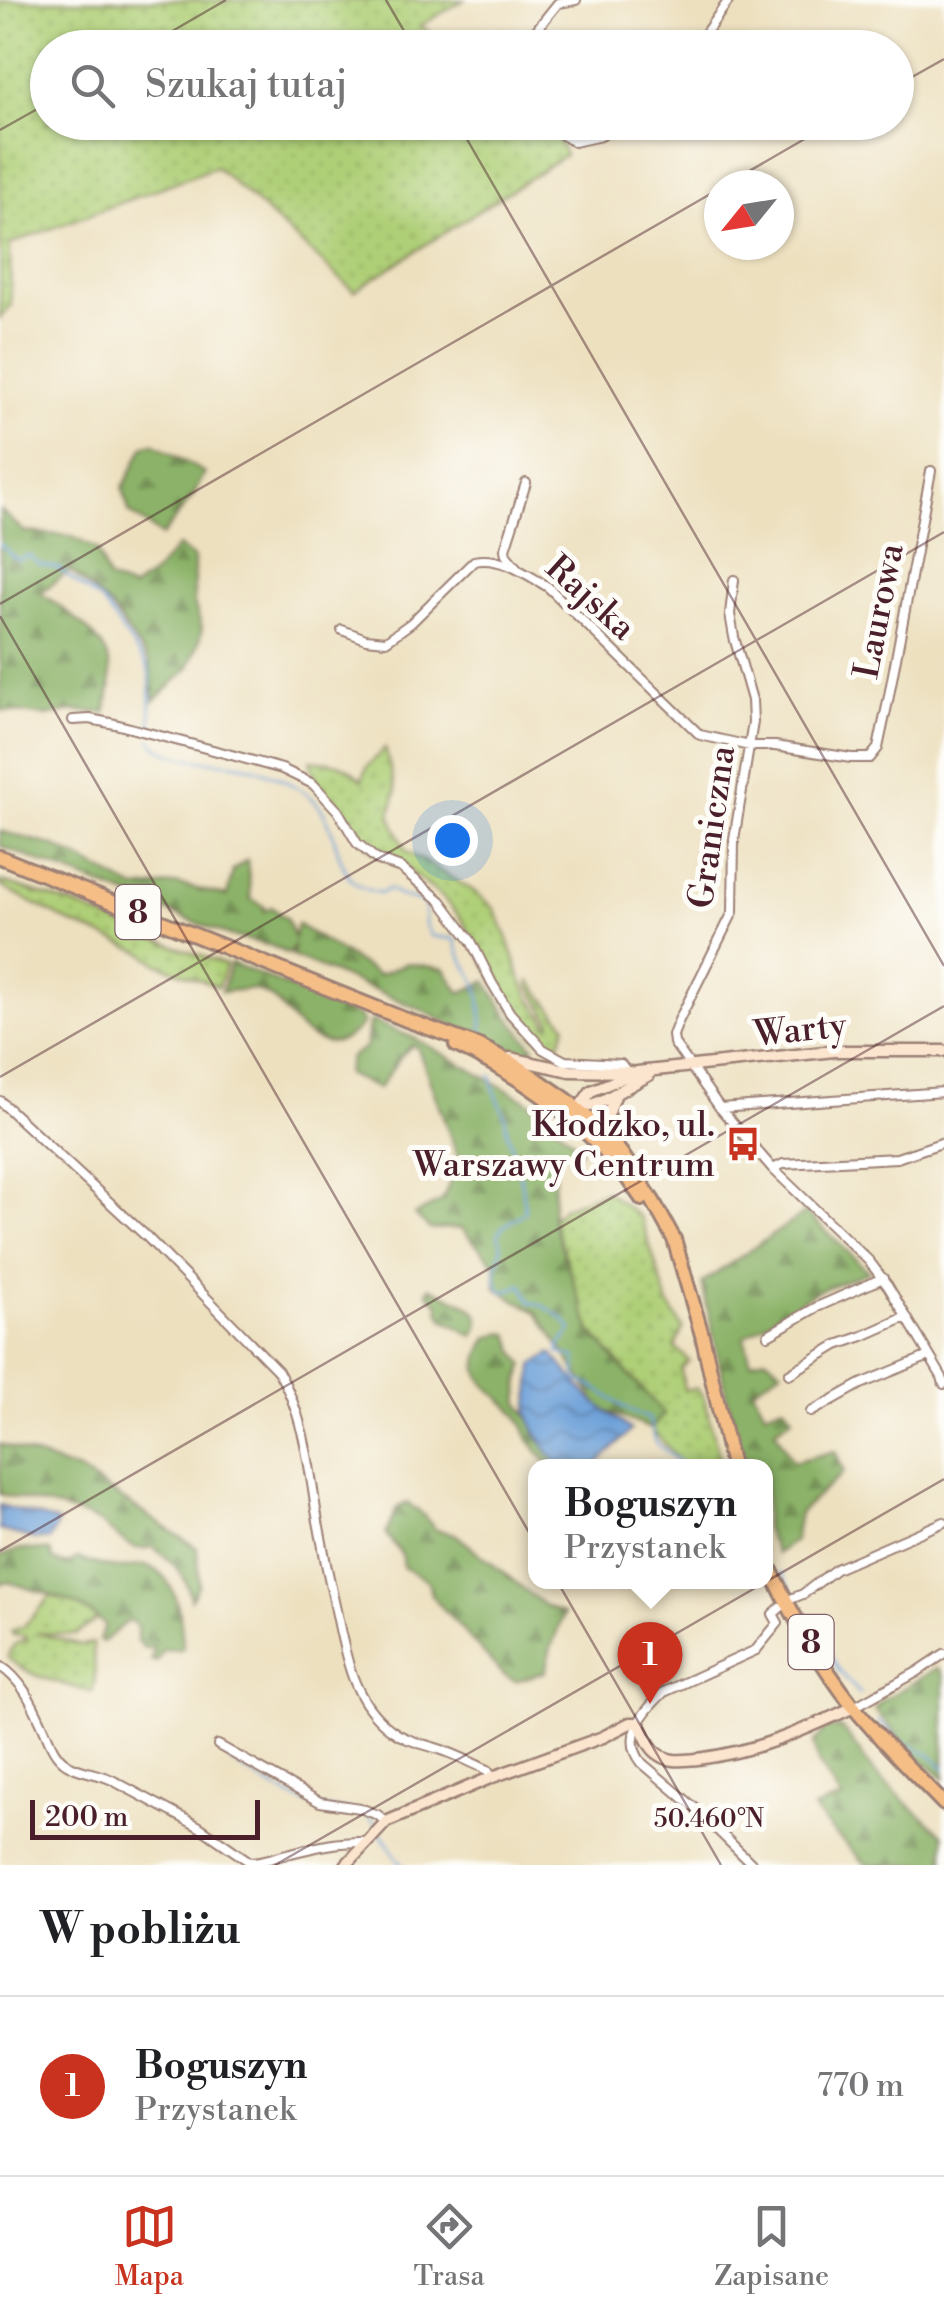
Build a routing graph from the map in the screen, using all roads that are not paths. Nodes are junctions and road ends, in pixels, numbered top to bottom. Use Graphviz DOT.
graph roads {
  1 [pos="576,0"];
  2 [pos="729,0"];
  3 [pos="536,30"];
  4 [pos="708,30"];
  5 [pos="931,472"];
  6 [pos="526,484"];
  7 [pos="520,570"];
  8 [pos="734,580"];
  9 [pos="342,630"];
  10 [pos="73,720"];
  11 [pos="750,746"];
  12 [pos="870,758"];
  13 [pos="0,857"];
  14 [pos="478,1050"];
  15 [pos="944,1052"];
  16 [pos="504,1058"];
  17 [pos="690,1068"];
  18 [pos="661,1070"];
  19 [pos="632,1072"];
  20 [pos="944,1092"];
  21 [pos="618,1093"];
  22 [pos="0,1101"];
  23 [pos="720,1108"];
  24 [pos="575,1114"];
  25 [pos="609,1139"];
  26 [pos="944,1142"];
  27 [pos="773,1169"];
  28 [pos="670,1241"];
  29 [pos="883,1278"];
  30 [pos="906,1317"];
  31 [pos="768,1335"];
  32 [pos="928,1356"];
  33 [pos="789,1374"];
  34 [pos="944,1384"];
  35 [pos="812,1412"];
  36 [pos="730,1459"];
  37 [pos="944,1522"];
  38 [pos="773,1575"];
  39 [pos="794,1598"];
  40 [pos="781,1607"];
  41 [pos="944,1654"];
  42 [pos="0,1666"];
  43 [pos="854,1707"];
  44 [pos="639,1723"];
  45 [pos="218,1744"];
  46 [pos="490,1778"];
  47 [pos="944,1804"];
  48 [pos="386,1822"];
  49 [pos="365,1842"];
  50 [pos="346,1865"];
  51 [pos="753,1865"];
  1 -- 3 [label="street"];
  2 -- 4 [label="street"];
  5 -- 12 [label="street, Laurowa"];
  6 -- 7 [label="street"];
  7 -- 9 [label="street, Rajska"];
  7 -- 11 [label="street, Rajska"];
  8 -- 11 [label="street, Graniczna"];
  10 -- 19 [label="street"];
  11 -- 12 [label="street, Rajska"];
  11 -- 17 [label="street, Graniczna"];
  13 -- 14 [label="highway, 8"];
  14 -- 16 [label="highway, 8"];
  14 -- 24 [label="highway, 8"];
  15 -- 17 [label="main road, Warty"];
  16 -- 19 [label="main road"];
  16 -- 24 [label="highway, 8"];
  17 -- 18 [label="main road, Warty"];
  17 -- 23 [label="street"];
  18 -- 19 [label="main road, Warty"];
  18 -- 21 [label="main road, Warty"];
  19 -- 24 [label="main road, Warty"];
  20 -- 23 [label="street"];
  21 -- 24 [label="main road, Warty"];
  21 -- 25 [label="main road"];
  22 -- 46 [label="street"];
  23 -- 27 [label="street"];
  24 -- 25 [label="highway, 8"];
  24 -- 28 [label="highway, 8"];
  25 -- 28 [label="highway, 8"];
  26 -- 27 [label="street"];
  27 -- 29 [label="street"];
  28 -- 36 [label="highway, 8"];
  29 -- 30 [label="street"];
  29 -- 31 [label="street"];
  30 -- 32 [label="street"];
  30 -- 33 [label="street"];
  32 -- 34 [label="street"];
  32 -- 35 [label="street"];
  37 -- 39 [label="street"];
  38 -- 43 [label="highway, 8"];
  40 -- 44 [label="street"];
  41 -- 43 [label="street"];
  42 -- 49 [label="street"];
  43 -- 44 [label="main road"];
  43 -- 47 [label="highway, 8"];
  44 -- 46 [label="main road"];
  44 -- 51 [label="street"];
  45 -- 48 [label="street"];
  46 -- 48 [label="main road"];
  48 -- 49 [label="main road"];
  49 -- 50 [label="main road"];
}
